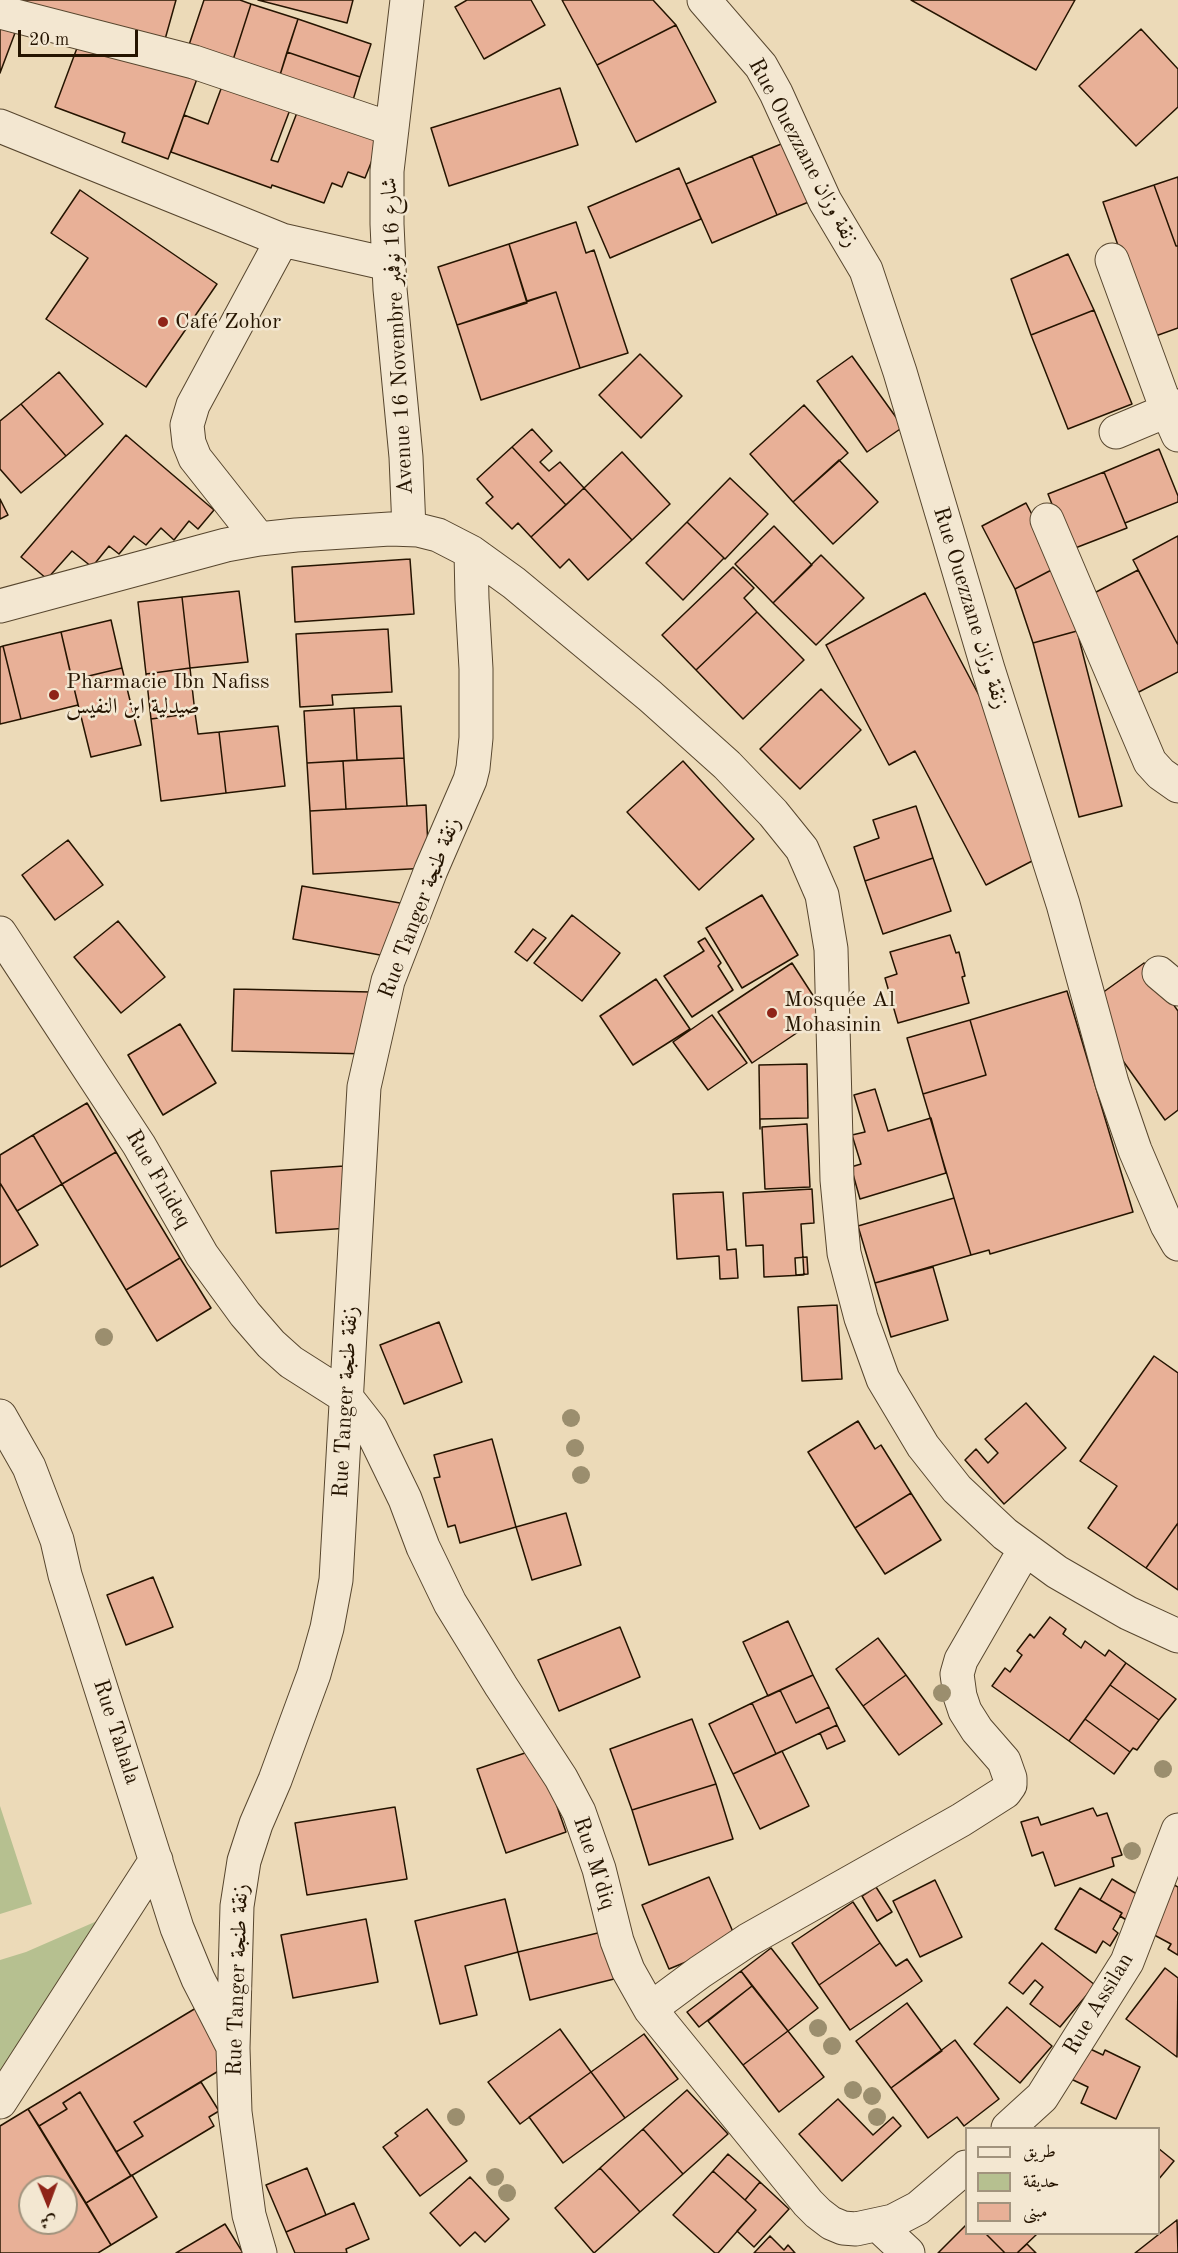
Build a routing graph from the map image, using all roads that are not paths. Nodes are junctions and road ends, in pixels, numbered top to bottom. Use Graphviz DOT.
graph roads {
  1 [pos="407,0"];
  2 [pos="704,0"];
  3 [pos="0,12"];
  4 [pos="0,126"];
  5 [pos="392,129"];
  6 [pos="282,240"];
  7 [pos="1112,260"];
  8 [pos="388,264"];
  9 [pos="1174,417"];
  10 [pos="1116,432"];
  11 [pos="1047,520"];
  12 [pos="409,529"];
  13 [pos="259,539"];
  14 [pos="471,552"];
  15 [pos="0,606"];
  16 [pos="1178,786"];
  17 [pos="0,933"];
  18 [pos="1178,1244"];
  19 [pos="346,1397"];
  20 [pos="0,1416"];
  21 [pos="1025,1549"];
  22 [pos="1178,1636"];
  23 [pos="1178,1830"];
  24 [pos="156,1860"];
  25 [pos="650,2009"];
  26 [pos="233,2048"];
  27 [pos="0,2102"];
  28 [pos="1009,2127"];
  29 [pos="965,2168"];
  30 [pos="878,2225"];
  31 [pos="260,2253"];
  32 [pos="908,2253"];
  1 -- 5 [label="street, Avenue 16 Novembre شارع 16 نوفمبر"];
  2 -- 18 [label="street, Rue Ouezzane زنقة وزان"];
  3 -- 5 [label="street"];
  4 -- 6 [label="street"];
  5 -- 8 [label="street, Avenue 16 Novembre شارع 16 نوفمبر"];
  6 -- 8 [label="street"];
  6 -- 13 [label="street"];
  7 -- 9 [label="street"];
  8 -- 12 [label="street, Avenue 16 Novembre شارع 16 نوفمبر"];
  9 -- 10 [label="street"];
  11 -- 16 [label="street"];
  12 -- 13 [label="street"];
  12 -- 14 [label="street"];
  13 -- 15 [label="street"];
  14 -- 19 [label="street, Rue Tanger زنقة طنجة"];
  14 -- 21 [label="street"];
  17 -- 19 [label="street, Rue Fnideq"];
  19 -- 25 [label="street, Rue M'diq"];
  19 -- 26 [label="street, Rue Tanger زنقة طنجة"];
  20 -- 24 [label="street, Rue Tahala"];
  21 -- 22 [label="street"];
  21 -- 25 [label="street"];
  23 -- 28 [label="street, Rue Assilan"];
  24 -- 26 [label="street, Rue Tahala"];
  24 -- 27 [label="street"];
  25 -- 30 [label="street, Rue M'diq"];
  26 -- 31 [label="street, Rue Tanger زنقة طنجة"];
  29 -- 30 [label="street, Rue M'diq"];
  30 -- 32 [label="street"];
}
